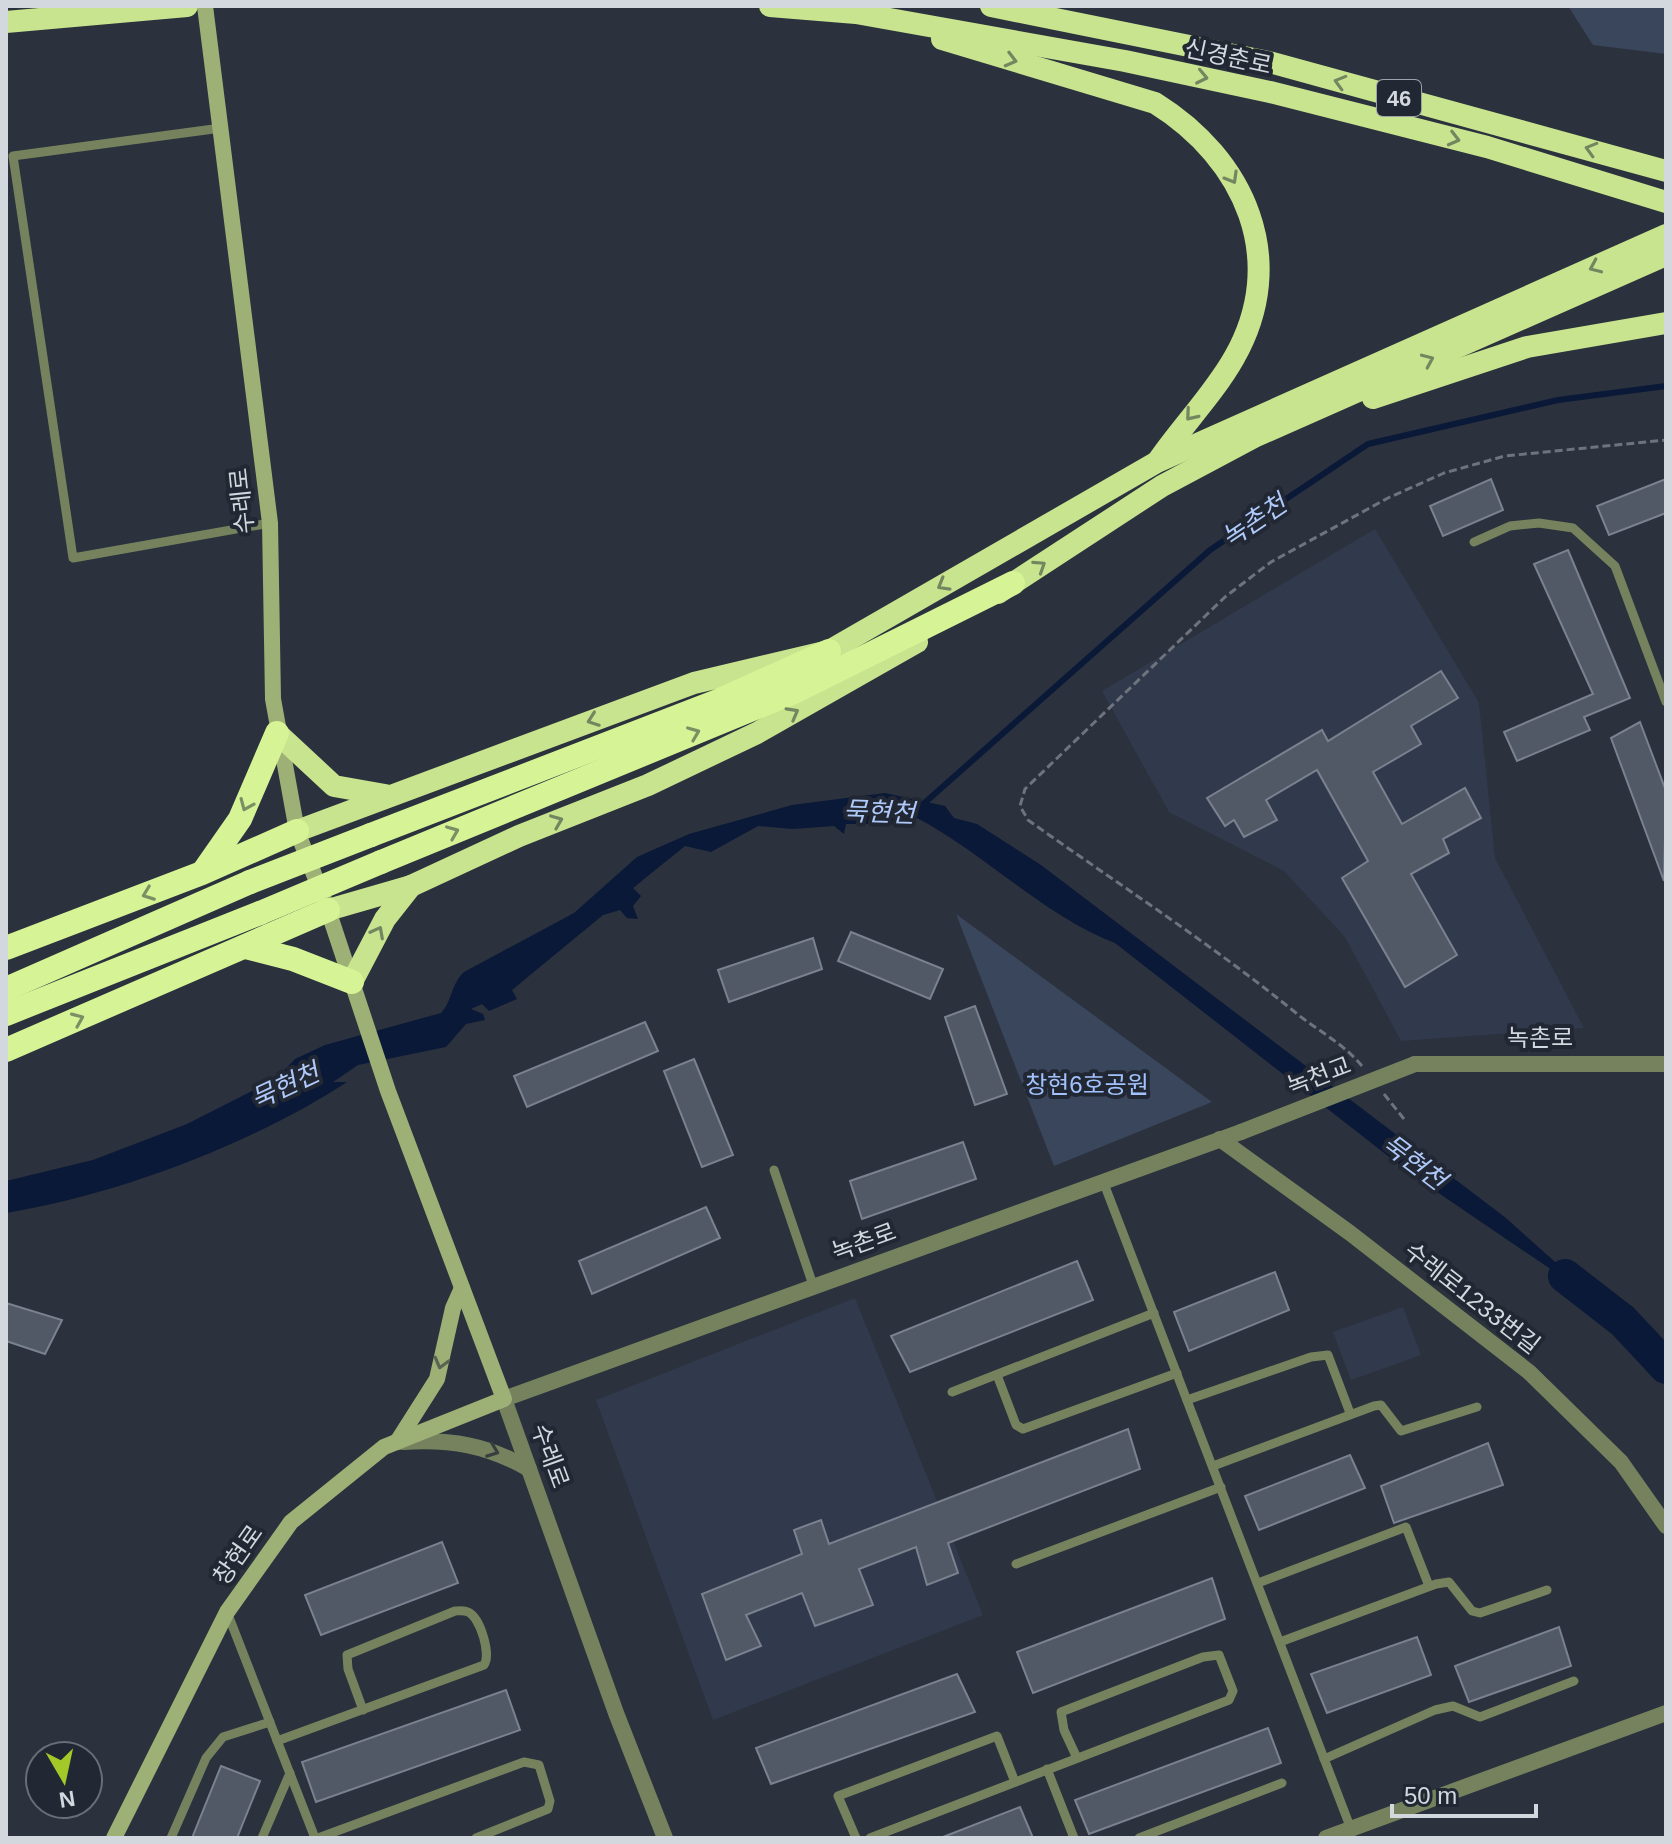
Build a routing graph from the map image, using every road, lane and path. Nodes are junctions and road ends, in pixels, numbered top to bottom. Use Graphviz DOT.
graph roads {
  1 [pos="187,6"];
  2 [pos="205,6"];
  3 [pos="770,6"];
  4 [pos="991,6"];
  5 [pos="856,13"];
  6 [pos="6,22"];
  7 [pos="221,128"];
  8 [pos="1666,171"];
  9 [pos="1664,202"];
  10 [pos="1666,235"];
  11 [pos="1666,255"];
  12 [pos="1666,323"];
  13 [pos="1254,437"];
  14 [pos="1666,440"];
  15 [pos="1157,462"];
  16 [pos="270,523"];
  17 [pos="1474,542"];
  18 [pos="1013,583"];
  19 [pos="829,651"];
  20 [pos="1666,702"];
  21 [pos="277,733"];
  22 [pos="386,795"];
  23 [pos="297,831"];
  24 [pos="202,873"];
  25 [pos="411,886"];
  26 [pos="328,910"];
  27 [pos="246,947"];
  28 [pos="6,948"];
  29 [pos="352,982"];
  30 [pos="6,989"];
  31 [pos="6,1014"];
  32 [pos="6,1050"];
  33 [pos="1415,1064"];
  34 [pos="1666,1064"];
  35 [pos="1367,1073"];
  36 [pos="1376,1084"];
  37 [pos="1404,1119"];
  38 [pos="1241,1132"];
  39 [pos="1220,1139"];
  40 [pos="774,1170"];
  41 [pos="1103,1181"];
  42 [pos="813,1285"];
  43 [pos="462,1288"];
  44 [pos="1154,1313"];
  45 [pos="1177,1373"];
  46 [pos="997,1375"];
  47 [pos="952,1392"];
  48 [pos="504,1399"];
  49 [pos="1187,1400"];
  50 [pos="1477,1407"];
  51 [pos="1350,1413"];
  52 [pos="397,1442"];
  53 [pos="1213,1466"];
  54 [pos="529,1469"];
  55 [pos="1221,1487"];
  56 [pos="1666,1526"];
  57 [pos="1016,1564"];
  58 [pos="1258,1583"];
  59 [pos="1429,1586"];
  60 [pos="1547,1590"];
  61 [pos="227,1612"];
  62 [pos="1280,1642"];
  63 [pos="1574,1681"];
  64 [pos="363,1710"];
  65 [pos="1666,1713"];
  66 [pos="270,1722"];
  67 [pos="277,1741"];
  68 [pos="1077,1758"];
  69 [pos="1324,1759"];
  70 [pos="1047,1769"];
  71 [pos="290,1773"];
  72 [pos="1015,1782"];
  73 [pos="1282,1783"];
  74 [pos="1351,1829"];
  75 [pos="114,1838"];
  76 [pos="171,1838"];
  77 [pos="262,1838"];
  78 [pos="317,1838"];
  79 [pos="476,1838"];
  80 [pos="665,1838"];
  81 [pos="856,1838"];
  82 [pos="870,1838"];
  83 [pos="1074,1838"];
  84 [pos="1139,1838"];
  85 [pos="1326,1838"];
  1 -- 6 [label="highway"];
  2 -- 7 [label="main road, 수레로"];
  3 -- 5 [label="highway, 신경춘로"];
  8 -- 4 [label="highway, 신경춘로 / 46, one-way"];
  5 -- 9 [label="highway, 신경춘로, one-way"];
  5 -- 15 [label="highway, one-way"];
  7 -- 16 [label="main road, 수레로"];
  7 -- 16 [label="lane"];
  10 -- 15 [label="highway, one-way"];
  13 -- 11 [label="highway, one-way"];
  12 -- 13 [label="highway"];
  18 -- 13 [label="highway, one-way"];
  14 -- 35 [label="path"];
  15 -- 19 [label="highway, one-way"];
  16 -- 21 [label="main road, 수레로"];
  17 -- 20 [label="lane"];
  25 -- 18 [label="highway, one-way"];
  31 -- 18 [label="highway, one-way, bridge"];
  19 -- 22 [label="highway, one-way"];
  19 -- 30 [label="highway, bridge"];
  21 -- 22 [label="highway"];
  21 -- 23 [label="main road, 수레로"];
  21 -- 24 [label="highway, one-way"];
  22 -- 23 [label="highway"];
  23 -- 24 [label="highway"];
  23 -- 26 [label="main road, 수레로"];
  24 -- 28 [label="highway, one-way"];
  25 -- 26 [label="highway"];
  29 -- 25 [label="highway, one-way"];
  26 -- 27 [label="highway"];
  26 -- 29 [label="main road, 수레로"];
  27 -- 29 [label="highway"];
  32 -- 27 [label="highway, one-way"];
  29 -- 43 [label="main road, 수레로"];
  33 -- 34 [label="street, 녹촌로"];
  33 -- 38 [label="street, 녹천교, bridge"];
  36 -- 37 [label="path"];
  38 -- 39 [label="street, 녹촌로"];
  39 -- 41 [label="street, 녹촌로"];
  39 -- 56 [label="street, 수레로1233번길"];
  40 -- 42 [label="lane"];
  41 -- 42 [label="street, 녹촌로"];
  41 -- 44 [label="lane"];
  42 -- 48 [label="street, 녹촌로"];
  43 -- 48 [label="main road, 수레로"];
  43 -- 52 [label="main road, one-way"];
  44 -- 45 [label="lane"];
  44 -- 46 [label="lane"];
  45 -- 46 [label="lane"];
  45 -- 49 [label="lane"];
  46 -- 47 [label="lane"];
  48 -- 52 [label="main road, 창현로"];
  48 -- 54 [label="street, 수레로"];
  49 -- 51 [label="lane"];
  49 -- 53 [label="lane"];
  50 -- 51 [label="lane"];
  51 -- 53 [label="lane"];
  52 -- 54 [label="street, one-way"];
  52 -- 61 [label="main road, 창현로"];
  53 -- 55 [label="lane"];
  54 -- 80 [label="street, 수레로"];
  55 -- 57 [label="lane"];
  55 -- 58 [label="lane"];
  58 -- 59 [label="lane"];
  58 -- 62 [label="lane"];
  59 -- 60 [label="lane"];
  59 -- 62 [label="lane"];
  61 -- 66 [label="lane"];
  61 -- 75 [label="main road, 창현로"];
  62 -- 69 [label="lane"];
  63 -- 69 [label="lane"];
  64 -- 64 [label="lane"];
  64 -- 67 [label="lane"];
  65 -- 74 [label="street"];
  66 -- 67 [label="lane"];
  66 -- 76 [label="lane"];
  67 -- 71 [label="lane"];
  68 -- 68 [label="lane"];
  68 -- 70 [label="lane"];
  69 -- 74 [label="lane"];
  70 -- 72 [label="lane"];
  70 -- 83 [label="lane"];
  71 -- 77 [label="lane"];
  71 -- 78 [label="lane"];
  72 -- 81 [label="lane"];
  72 -- 82 [label="lane"];
  73 -- 84 [label="lane"];
  74 -- 85 [label="street"];
  78 -- 79 [label="lane"];
}
